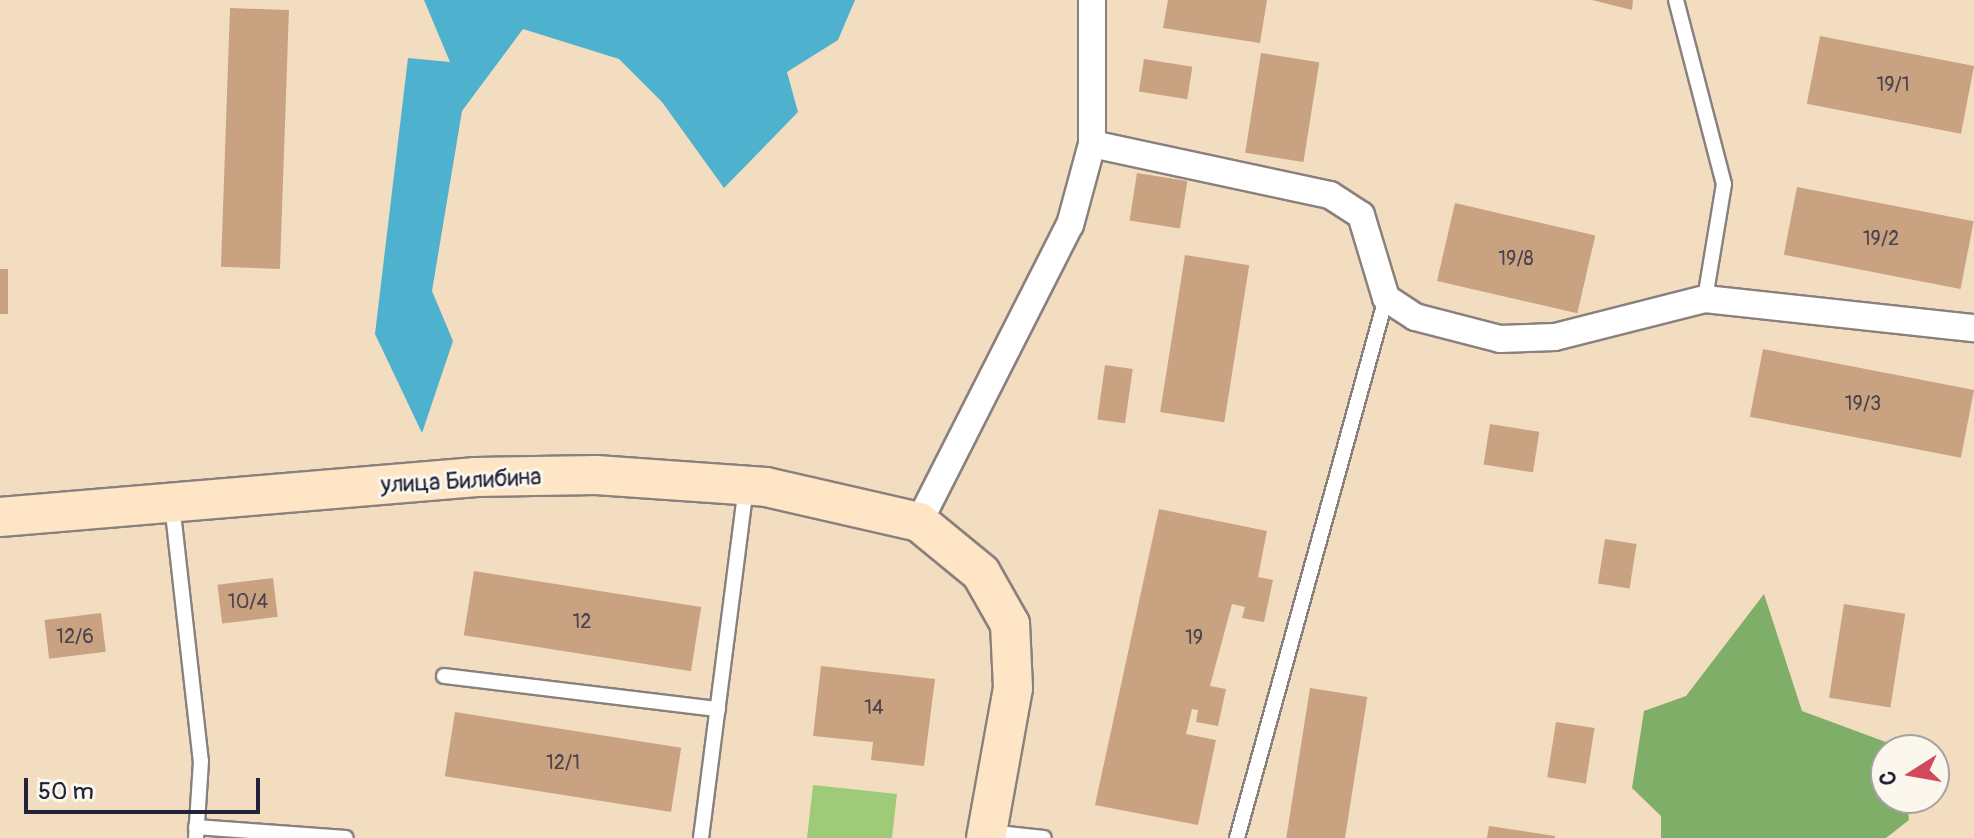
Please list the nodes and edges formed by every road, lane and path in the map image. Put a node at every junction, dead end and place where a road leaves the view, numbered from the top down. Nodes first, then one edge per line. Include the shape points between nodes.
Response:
1 (1092, 0) edge
2 (1676, 0) edge
3 (1092, 144) junction
4 (1386, 298) junction
5 (1705, 299) junction
6 (1974, 328) edge
7 (746, 486) junction
8 (172, 504) junction
9 (0, 517) edge
10 (919, 522) junction
11 (444, 676) dead end
12 (718, 709) junction
13 (196, 833) edge
14 (987, 835) edge
15 (346, 838) edge
16 (701, 838) edge
17 (1044, 838) edge
18 (1237, 838) edge

1 - 3 street
2 - 5 lane via 1724,184
3 - 4 street via 1330,195 1361,215
3 - 10 street via 1070,225
4 - 5 street via 1415,317 1500,339 1555,337
4 - 18 lane
5 - 6 street
7 - 8 main road, улица Билибина via 596,475 476,477
7 - 10 main road, улица Билибина
7 - 12 lane
8 - 9 main road, улица Билибина
8 - 13 lane via 201,761
10 - 14 main road, улица Билибина via 981,573 1010,624 1013,688
11 - 12 lane
12 - 16 lane
13 - 15 lane
14 - 17 lane

